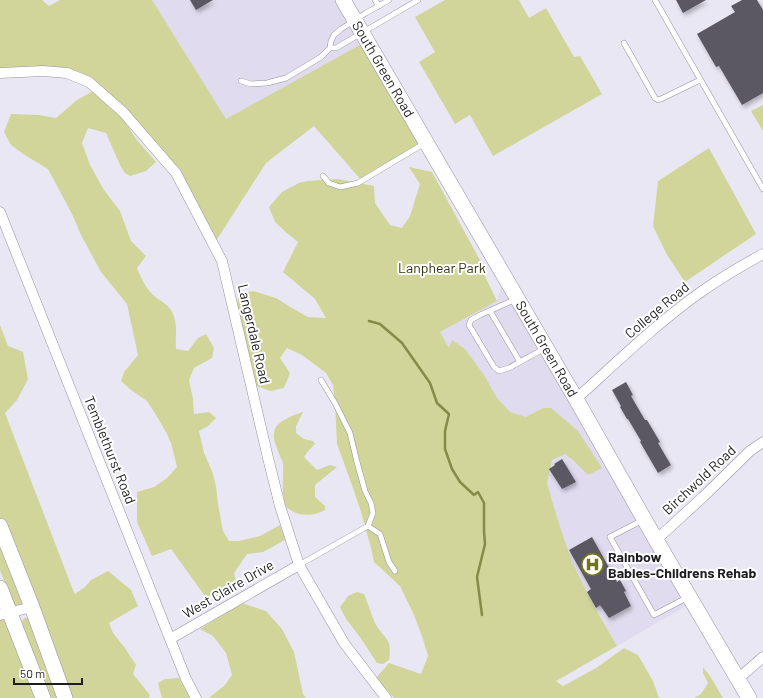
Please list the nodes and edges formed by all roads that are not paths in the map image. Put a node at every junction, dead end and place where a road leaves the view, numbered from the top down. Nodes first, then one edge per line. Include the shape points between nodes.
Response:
1 (343, 0) edge
2 (375, 0) edge
3 (389, 0) edge
4 (418, 0) edge
5 (654, 0) edge
6 (379, 6) junction
7 (358, 26) junction
8 (624, 43) dead end
9 (330, 48) junction
10 (0, 73) edge
11 (700, 80) junction
12 (241, 81) dead end
13 (426, 143) junction
14 (323, 176) dead end
15 (763, 189) edge
16 (0, 212) edge
17 (763, 254) edge
18 (517, 298) junction
19 (490, 311) junction
20 (546, 347) junction
21 (520, 362) junction
22 (321, 380) dead end
23 (576, 399) junction
24 (763, 442) edge
25 (644, 519) junction
26 (0, 526) edge
27 (368, 526) junction
28 (656, 540) junction
29 (299, 565) junction
30 (395, 571) dead end
31 (0, 588) edge
32 (689, 596) junction
33 (32, 607) junction
34 (5, 614) edge
35 (170, 639) junction
36 (763, 657) edge
37 (738, 679) junction
38 (43, 698) edge
39 (65, 698) edge
40 (196, 698) edge
41 (386, 698) edge
42 (749, 698) edge

1 - 7 main road, South Green Road
2 - 6 lane
3 - 6 lane
4 - 7 lane
5 - 11 lane
6 - 7 lane
7 - 9 lane via 336,48
7 - 9 lane via 341,29 334,35
7 - 13 main road, South Green Road
8 - 11 lane via 658,100
9 - 12 lane via 321,57 286,78 267,83 251,84
10 - 29 street, Langerdale Road via 42,71 67,74 90,82 123,112 176,173 222,261 280,506
11 - 15 lane
13 - 14 lane via 358,183 340,187 329,183
13 - 18 main road, South Green Road
16 - 35 street, Temblethurst Road
17 - 23 street, College Road via 699,293 659,324
18 - 19 lane
18 - 20 main road, South Green Road
19 - 21 lane
19 - 21 lane via 471,320 469,325 473,333 499,371
20 - 21 lane
20 - 23 main road, South Green Road
22 - 27 lane via 350,433 373,513
23 - 25 main road, South Green Road
24 - 28 street, Birchwold Road via 750,451
25 - 28 main road, South Green Road
25 - 32 lane via 610,538 654,615
26 - 33 main road
27 - 29 lane
27 - 30 lane via 380,534 389,562
28 - 32 main road, South Green Road
29 - 35 street, West Claire Drive
29 - 41 street, Langerdale Road via 344,643
31 - 34 main road
32 - 37 main road, South Green Road
33 - 34 street
33 - 39 main road
34 - 38 main road
35 - 40 street, Temblethurst Road
36 - 37 street
37 - 42 main road, South Green Road

